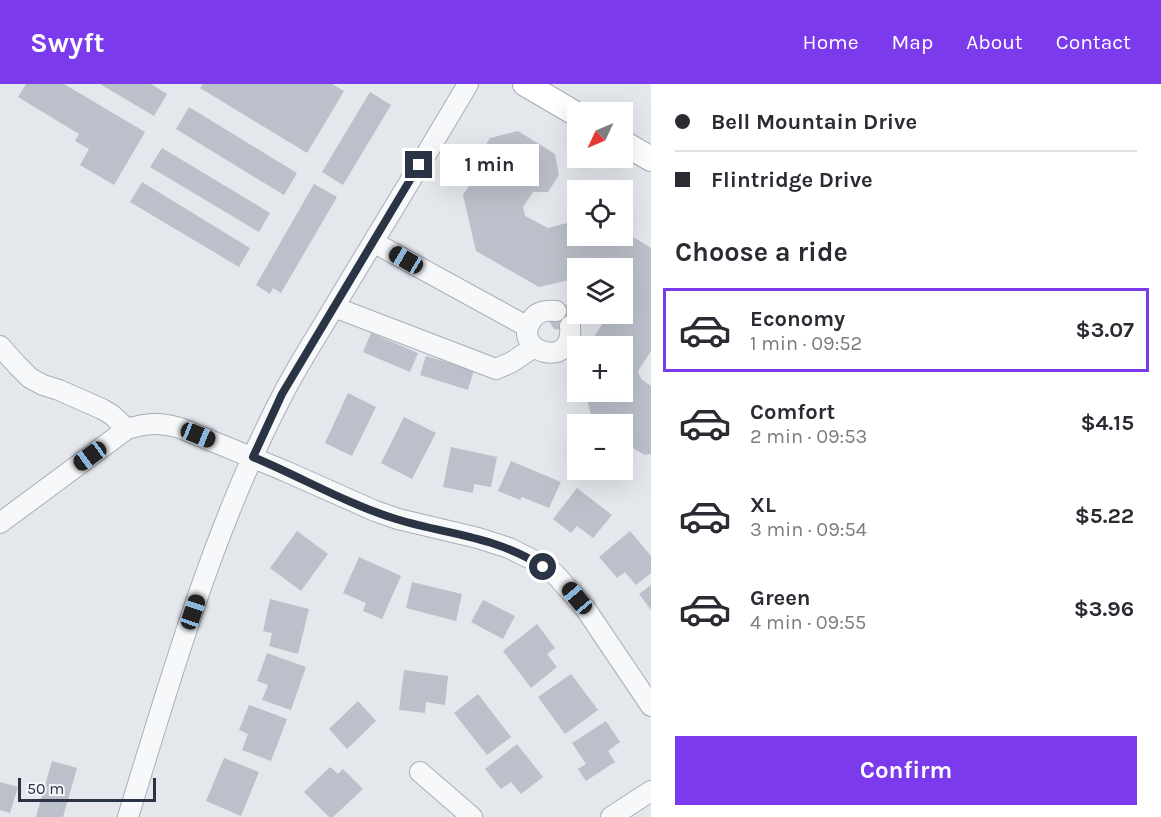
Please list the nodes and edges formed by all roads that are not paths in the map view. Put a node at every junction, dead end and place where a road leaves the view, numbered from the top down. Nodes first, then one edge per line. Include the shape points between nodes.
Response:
1 (468, 84) edge
2 (525, 84) edge
3 (567, 109) edge
4 (633, 148) edge
5 (651, 159) edge
6 (373, 242) junction
7 (334, 307) junction
8 (556, 311) dead end
9 (570, 326) dead end
10 (528, 327) junction
11 (0, 346) edge
12 (534, 347) junction
13 (127, 429) junction
14 (253, 457) junction
15 (0, 523) edge
16 (651, 706) edge
17 (420, 772) dead end
18 (651, 791) edge
19 (128, 817) edge
20 (472, 817) edge
21 (611, 817) edge

1 - 6 street
2 - 3 main road
4 - 5 main road
6 - 7 street
6 - 10 street
7 - 12 street via 496,369
7 - 14 street via 282,394
8 - 10 street via 542,312
9 - 12 street via 569,340 560,351 546,353
10 - 12 street
11 - 13 street via 30,378 102,409
13 - 14 street via 164,423
13 - 15 street
14 - 16 street via 375,511 509,548 554,573 585,608
14 - 19 street via 214,550
17 - 20 street
18 - 21 street

